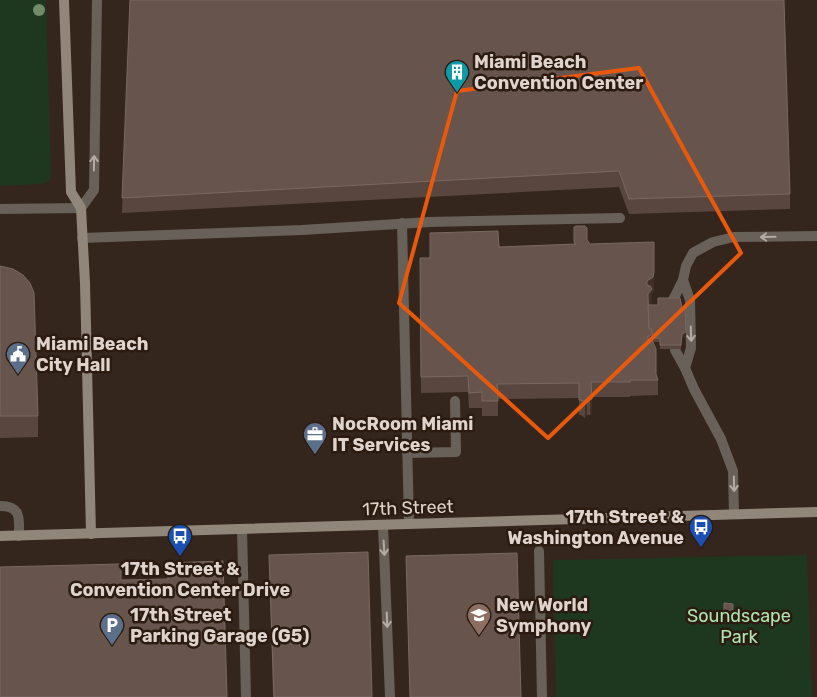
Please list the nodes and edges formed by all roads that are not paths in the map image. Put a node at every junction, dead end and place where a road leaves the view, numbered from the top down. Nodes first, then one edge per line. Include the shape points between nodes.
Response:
1 (64, 0) edge
2 (96, 0) edge
3 (81, 208) junction
4 (0, 209) edge
5 (620, 218) dead end
6 (402, 224) junction
7 (817, 236) edge
8 (82, 238) junction
9 (683, 280) junction
10 (673, 300) edge
11 (675, 350) edge
12 (685, 368) junction
13 (455, 401) dead end
14 (407, 453) junction
15 (0, 506) edge
16 (817, 512) edge
17 (734, 514) junction
18 (409, 524) junction
19 (382, 525) junction
20 (242, 529) junction
21 (91, 534) junction
22 (0, 536) edge
23 (19, 536) junction
24 (539, 551) dead end
25 (246, 697) edge
26 (390, 697) edge
27 (542, 697) edge

1 - 3 street via 71,192
3 -> 2 street via 94,190
3 - 4 street
3 - 8 street
5 - 6 street
6 - 8 street
6 - 14 street
7 -> 9 street via 734,237 712,242 693,254
8 - 21 street
9 - 10 street
9 -> 12 street via 690,300 691,348
11 - 12 street
12 -> 17 street via 721,439 733,471
13 - 14 street via 456,452
14 - 18 street
15 - 23 street via 8,506 19,515
16 - 17 street, 17th Street
17 - 18 street, 17th Street
18 - 19 street, 17th Street
19 - 20 street, 17th Street
19 -> 26 street
20 - 21 street, 17th Street
20 - 25 street
21 - 23 street, 17th Street
22 - 23 street, 17th Street
24 - 27 street

